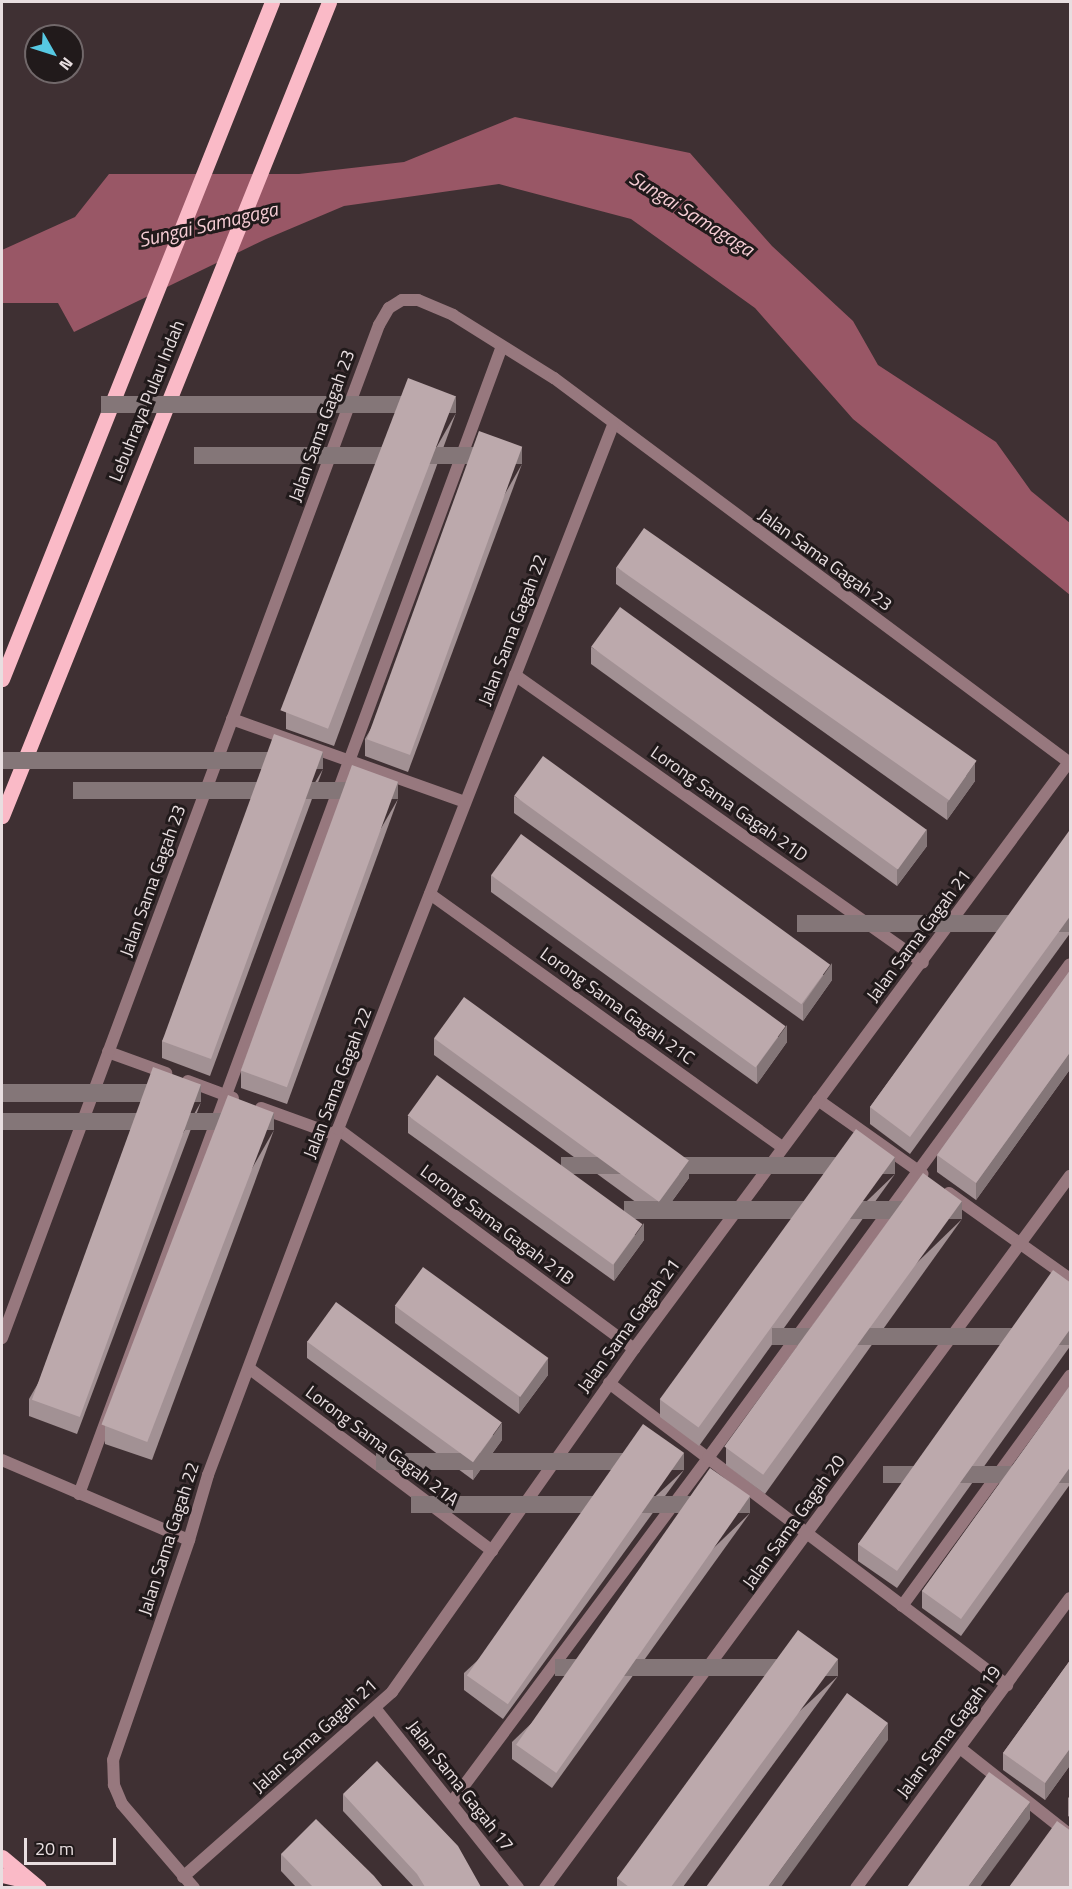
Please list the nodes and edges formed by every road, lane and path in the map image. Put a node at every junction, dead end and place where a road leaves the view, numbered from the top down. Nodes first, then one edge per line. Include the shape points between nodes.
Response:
1 (272, 2) edge
2 (329, 2) edge
3 (502, 346) junction
4 (613, 425) junction
5 (515, 675) junction
6 (2, 679) edge
7 (232, 719) junction
8 (349, 761) junction
9 (1070, 763) edge
10 (465, 802) junction
11 (2, 816) edge
12 (430, 894) junction
13 (923, 963) junction
14 (1071, 964) edge
15 (108, 1052) junction
16 (226, 1095) junction
17 (818, 1100) junction
18 (337, 1132) junction
19 (782, 1147) junction
20 (919, 1171) junction
21 (1071, 1176) edge
22 (1021, 1244) junction
23 (1071, 1280) edge
24 (2, 1338) edge
25 (634, 1349) junction
26 (250, 1369) junction
27 (1071, 1376) edge
28 (609, 1383) junction
29 (708, 1458) junction
30 (2, 1460) edge
31 (79, 1494) junction
32 (808, 1534) junction
33 (189, 1540) junction
34 (492, 1551) junction
35 (1071, 1598) edge
36 (902, 1606) junction
37 (1007, 1685) junction
38 (375, 1708) junction
39 (960, 1748) junction
40 (451, 1803) junction
41 (1071, 1834) edge
42 (2, 1857) edge
43 (2, 1875) edge
44 (183, 1877) junction
45 (35, 1884) edge
46 (194, 1887) edge
47 (518, 1887) edge
48 (545, 1887) edge
49 (856, 1887) edge

1 - 6 main road, Lebuhraya Pulau Indah
2 - 11 main road, Lebuhraya Pulau Indah
3 - 4 street, Jalan Sama Gagah 23 via 554,378
3 - 7 street, Jalan Sama Gagah 23 via 453,315 418,300 402,300 389,308 379,325
3 - 8 street
4 - 5 street, Jalan Sama Gagah 22
4 - 9 street, Jalan Sama Gagah 23
5 - 10 street, Jalan Sama Gagah 22
5 - 13 street, Lorong Sama Gagah 21D
7 - 8 street
7 - 15 street, Jalan Sama Gagah 23
8 - 10 street
8 - 16 street
9 - 13 street, Jalan Sama Gagah 21
10 - 12 street, Jalan Sama Gagah 22
12 - 18 street, Jalan Sama Gagah 22
12 - 19 street, Lorong Sama Gagah 21C
13 - 17 street, Jalan Sama Gagah 21
14 - 20 street
15 - 16 street, Lorong Sama Gagah 21B
15 - 24 street, Jalan Sama Gagah 23
16 - 18 street, Lorong Sama Gagah 21B
16 - 31 street
17 - 19 street, Jalan Sama Gagah 21
17 - 20 street
18 - 25 street, Lorong Sama Gagah 21B
18 - 26 street, Jalan Sama Gagah 22
19 - 25 street, Jalan Sama Gagah 21
20 - 22 street
20 - 29 street
21 - 22 street, Jalan Sama Gagah 20
22 - 23 street
22 - 32 street, Jalan Sama Gagah 20
25 - 28 street, Jalan Sama Gagah 21
26 - 33 street, Jalan Sama Gagah 22 via 208,1475
26 - 34 street, Lorong Sama Gagah 21A
27 - 36 street
28 - 29 street
28 - 34 street, Jalan Sama Gagah 21
29 - 32 street
29 - 40 street
30 - 31 street
31 - 33 street
32 - 36 street
32 - 48 street, Jalan Sama Gagah 20
33 - 44 street, Jalan Sama Gagah 22 via 113,1760 114,1785 122,1804
34 - 38 street, Jalan Sama Gagah 21 via 392,1692
35 - 37 street, Jalan Sama Gagah 19
36 - 37 street
37 - 39 street, Jalan Sama Gagah 19
38 - 40 street, Jalan Sama Gagah 17
38 - 44 street, Jalan Sama Gagah 21
39 - 41 street
39 - 49 street, Jalan Sama Gagah 19
40 - 47 street, Jalan Sama Gagah 17
42 - 45 main road
43 - 45 main road
44 - 46 street

